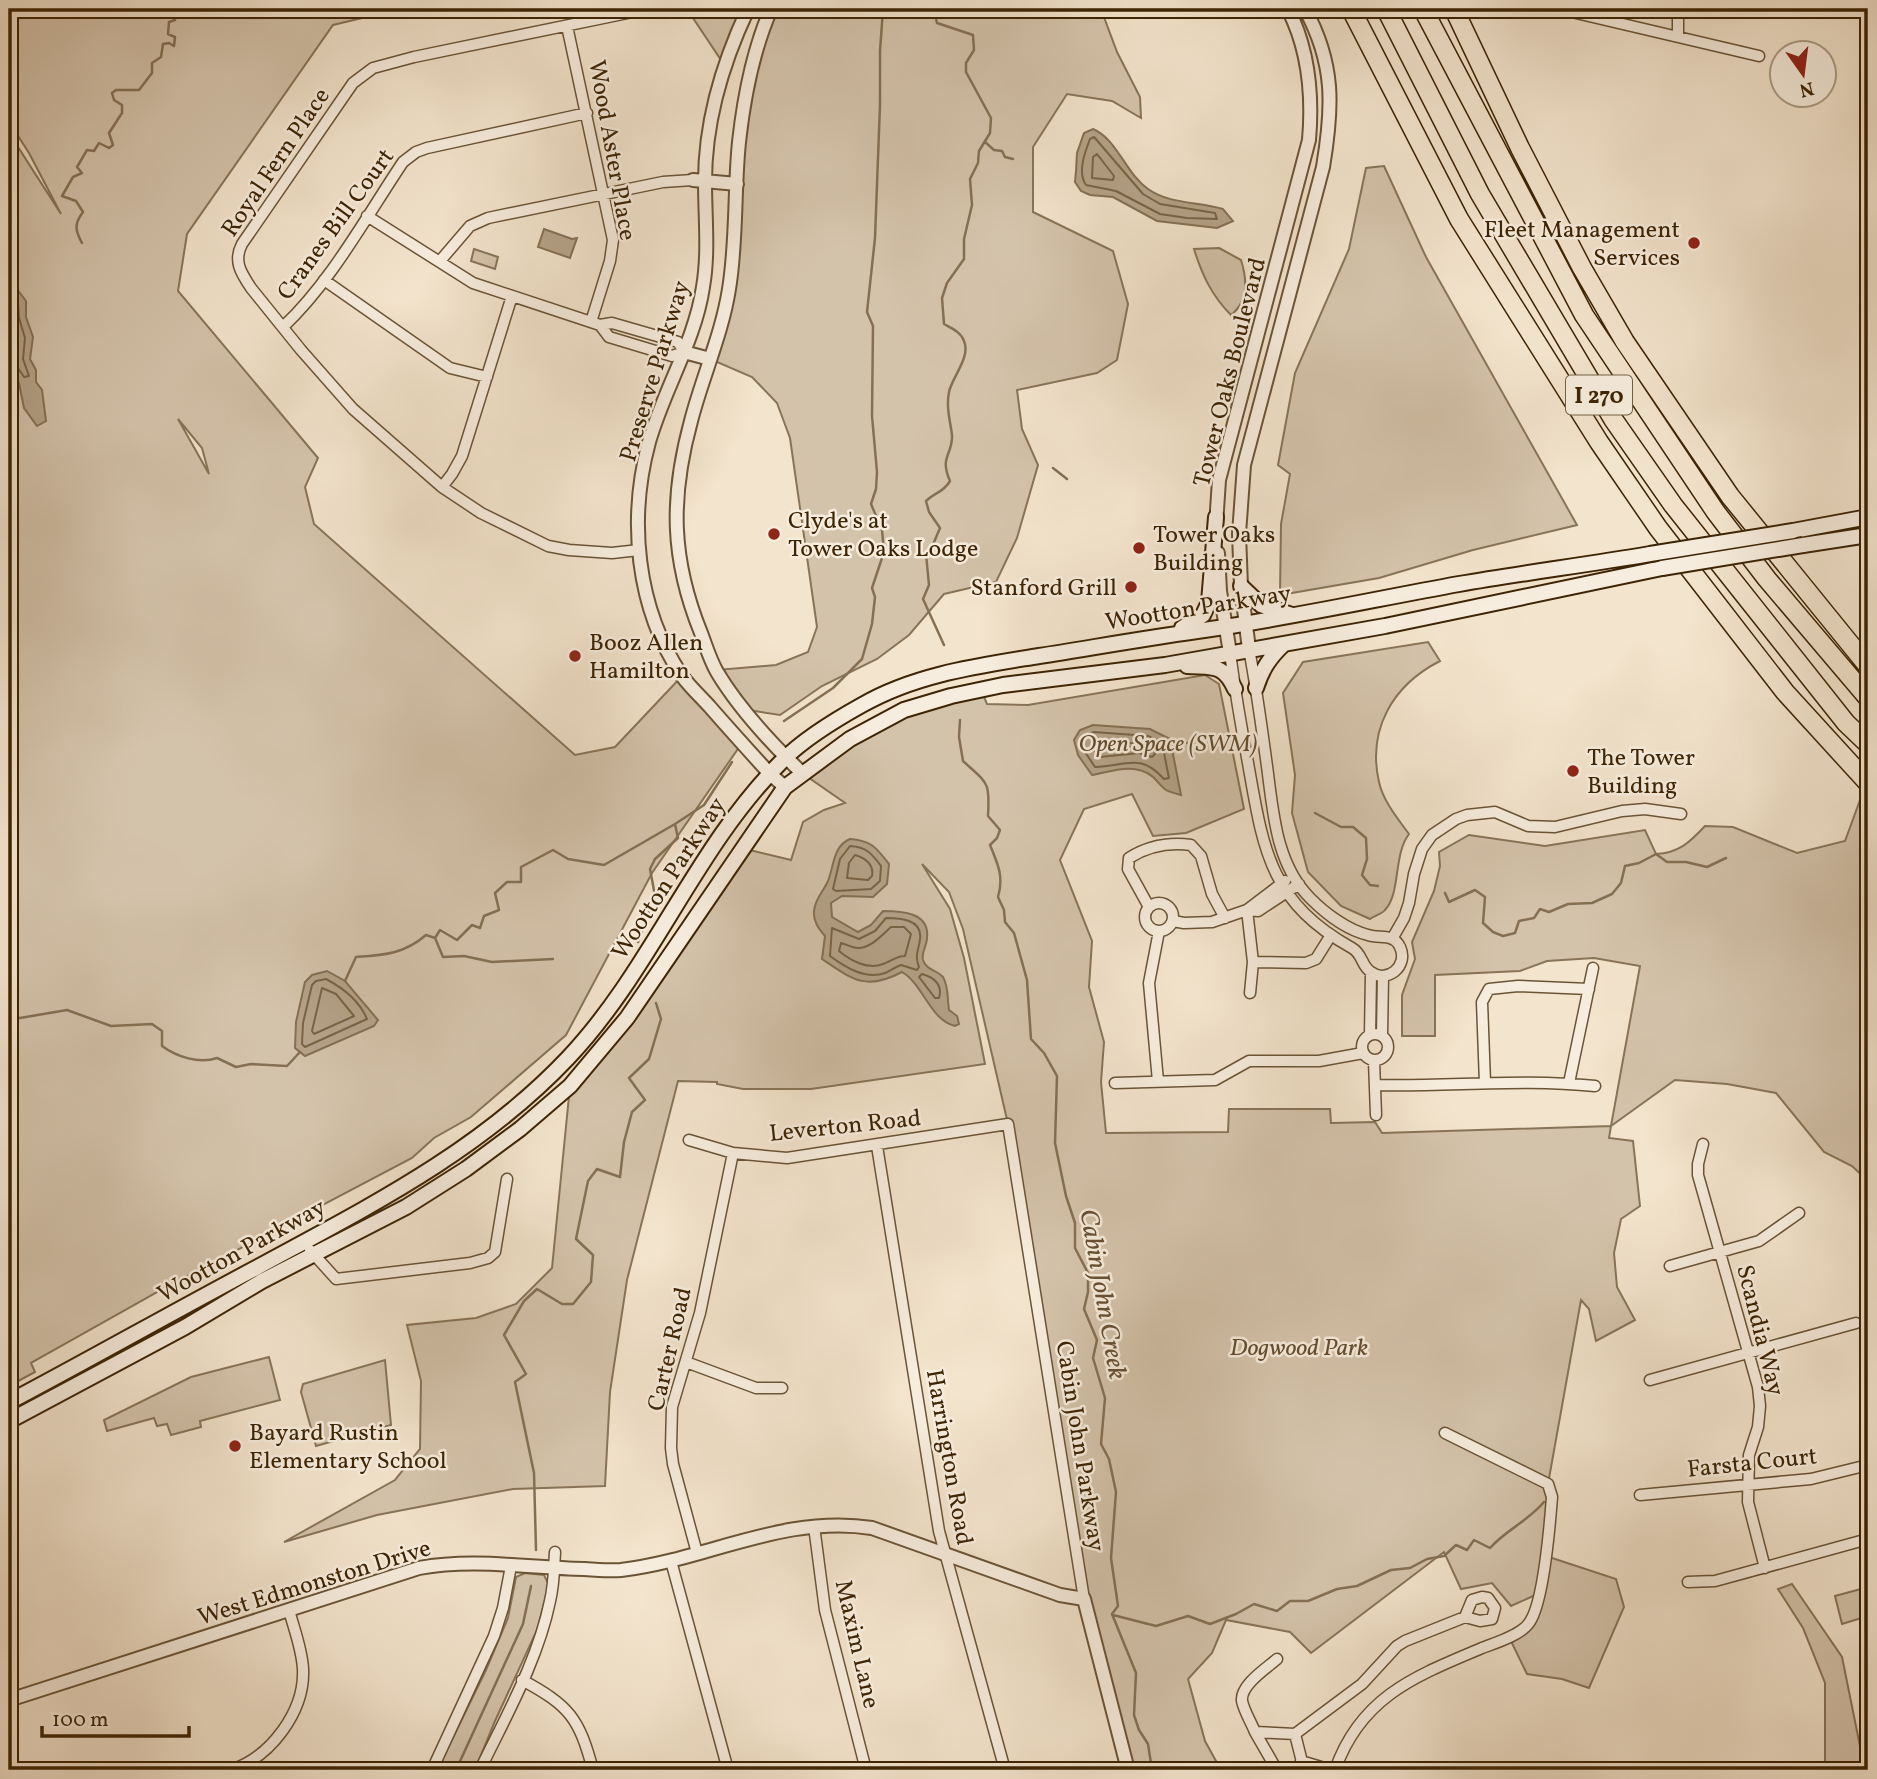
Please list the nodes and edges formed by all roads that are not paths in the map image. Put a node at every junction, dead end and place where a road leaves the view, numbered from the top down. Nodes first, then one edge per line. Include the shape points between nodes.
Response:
1 (646, 9) edge
2 (748, 9) edge
3 (771, 9) edge
4 (1288, 9) edge
5 (1305, 9) edge
6 (1352, 9) edge
7 (1386, 9) edge
8 (1423, 9) edge
9 (1454, 9) edge
10 (1559, 9) edge
11 (1678, 9) edge
12 (567, 26) junction
13 (1678, 36) junction
14 (1759, 56) dead end
15 (587, 113) junction
16 (699, 180) junction
17 (737, 184) junction
18 (604, 193) junction
19 (367, 216) junction
20 (440, 261) junction
21 (324, 280) junction
22 (512, 296) junction
23 (596, 323) junction
24 (283, 327) junction
25 (684, 352) junction
26 (710, 359) junction
27 (487, 377) junction
28 (442, 486) junction
29 (1216, 517) junction
30 (1868, 517) edge
31 (1868, 535) edge
32 (639, 550) junction
33 (1241, 586) junction
34 (1294, 616) junction
35 (1245, 624) junction
36 (1225, 626) junction
37 (1173, 633) junction
38 (1285, 643) junction
39 (1249, 649) junction
40 (1230, 653) junction
41 (1165, 665) junction
42 (1868, 666) edge
43 (1256, 688) junction
44 (1235, 689) junction
45 (1868, 698) edge
46 (1868, 744) edge
47 (785, 757) junction
48 (802, 773) junction
49 (770, 774) junction
50 (1868, 783) edge
51 (785, 786) junction
52 (1681, 814) dead end
53 (1297, 880) junction
54 (1284, 888) junction
55 (1149, 906) junction
56 (1247, 911) junction
57 (1225, 918) junction
58 (1173, 921) junction
59 (1159, 931) junction
60 (1331, 934) junction
61 (1392, 939) junction
62 (1253, 962) junction
63 (1593, 968) dead end
64 (1371, 973) junction
65 (1383, 976) junction
66 (1589, 989) junction
67 (1250, 993) dead end
68 (1370, 1035) junction
69 (1382, 1036) junction
70 (1363, 1053) junction
71 (1374, 1061) junction
72 (1158, 1080) junction
73 (1115, 1083) dead end
74 (1485, 1083) junction
75 (1569, 1083) junction
76 (1375, 1085) junction
77 (1595, 1086) dead end
78 (1376, 1115) dead end
79 (1008, 1124) joint
80 (688, 1140) dead end
81 (1703, 1144) dead end
82 (877, 1146) junction
83 (733, 1153) junction
84 (507, 1179) dead end
85 (1798, 1213) dead end
86 (305, 1241) junction
87 (1721, 1252) junction
88 (313, 1256) junction
89 (1670, 1266) dead end
90 (1856, 1323) dead end
91 (1749, 1352) junction
92 (686, 1362) junction
93 (1650, 1380) dead end
94 (782, 1388) dead end
95 (9, 1402) edge
96 (9, 1421) edge
97 (1445, 1433) dead end
98 (1868, 1465) edge
99 (1748, 1486) junction
100 (1640, 1495) dead end
101 (814, 1526) junction
102 (1868, 1539) edge
103 (555, 1552) dead end
104 (697, 1553) junction
105 (946, 1553) junction
106 (671, 1560) junction
107 (511, 1566) junction
108 (1765, 1567) junction
109 (554, 1569) junction
110 (1688, 1582) dead end
111 (1084, 1600) junction
112 (289, 1610) junction
113 (1465, 1617) dead end
114 (1277, 1659) dead end
115 (522, 1680) junction
116 (9, 1700) edge
117 (1255, 1732) junction
118 (1295, 1734) junction
119 (1274, 1765) dead end
120 (1303, 1766) edge
121 (247, 1768) edge
122 (231, 1770) edge
123 (432, 1770) edge
124 (480, 1770) edge
125 (593, 1770) edge
126 (728, 1770) edge
127 (866, 1770) edge
128 (1005, 1770) edge
129 (1128, 1770) edge
130 (1333, 1770) edge

1 - 12 street, Royal Fern Place
2 - 16 street, Preserve Parkway via 719,78
3 - 17 street, Preserve Parkway via 751,70
4 - 29 street, Tower Oaks Boulevard via 1307,67 1312,108 1309,140 1219,480
5 - 33 street, Tower Oaks Boulevard via 1328,69 1331,122 1244,465
6 - 50 highway, I 270 via 1459,219 1599,443 1658,528 1785,692
7 - 46 highway, I 270 via 1480,194 1613,419 1673,505 1846,723
8 - 45 highway, I 270 via 1584,315 1716,511
9 - 42 highway, I 270 via 1526,160 1625,342 1730,496
10 - 13 street
11 - 13 street
12 - 15 street, Wood Aster Place
12 - 24 street, Royal Fern Place via 373,68 353,83 239,250 240,272
13 - 14 street
15 - 18 street, Wood Aster Place
15 - 19 street, Cranes Bill Court via 416,152
16 - 17 street
16 - 18 street via 663,181
16 - 25 street, Preserve Parkway via 708,260
17 - 26 street, Preserve Parkway via 729,291
18 - 20 street via 488,218 470,226
18 - 23 street, Wood Aster Place via 612,240
19 - 20 street
19 - 21 street, Cranes Bill Court
20 - 22 street via 473,283
21 - 24 street, Cranes Bill Court
21 - 27 street via 450,368
22 - 23 street
22 - 27 street
23 - 25 street via 609,337 672,355
24 - 28 street, Royal Fern Place via 353,409
25 - 26 street
25 - 32 street, Preserve Parkway via 649,441 638,505
26 - 47 street, Preserve Parkway via 679,472 678,553 691,608 716,670 742,709
27 - 28 street via 461,456
28 - 32 street, Royal Fern Place via 481,513 548,546 612,553
29 - 36 street, Tower Oaks Boulevard
29 - 37 main road via 1209,602 1197,621
30 - 34 main road, Wootton Parkway, bridge via 1463,583
31 - 38 main road, Wootton Parkway, bridge via 1662,568
32 - 49 street, Preserve Parkway via 649,606 682,676
33 - 34 main road via 1261,605
33 - 35 street, Tower Oaks Boulevard
34 - 35 main road, Wootton Parkway
35 - 36 main road, Wootton Parkway
35 - 39 street, Tower Oaks Boulevard
36 - 37 main road, Wootton Parkway
36 - 40 street, Tower Oaks Boulevard
37 - 47 main road, Wootton Parkway via 958,669 901,686 864,703
38 - 39 main road, Wootton Parkway
38 - 43 main road via 1261,673
39 - 40 main road, Wootton Parkway
39 - 43 street, Tower Oaks Boulevard
40 - 41 main road, Wootton Parkway
40 - 44 street, Tower Oaks Boulevard
41 - 44 main road via 1219,669 1228,674
41 - 48 main road, Wootton Parkway via 951,696 904,710 850,739
43 - 53 street, Tower Oaks Boulevard via 1272,807 1285,860
44 - 54 street, Tower Oaks Boulevard via 1264,846
47 - 48 street, Preserve Parkway
47 - 49 main road, Wootton Parkway
48 - 51 main road, Wootton Parkway
49 - 51 street, Preserve Parkway
49 - 86 main road, Wootton Parkway via 714,844 611,1007 570,1056 477,1140 408,1185
51 - 88 main road, Wootton Parkway via 627,1018 570,1086 466,1169
52 - 61 street via 1622,811 1555,827 1528,826 1495,812 1456,819 1432,835 1422,849 1409,903
53 - 54 street
53 - 61 street, Tower Oaks Boulevard via 1323,911 1364,935
54 - 56 street via 1258,911
54 - 60 street, Tower Oaks Boulevard via 1304,914
55 - 57 street via 1128,869 1129,858 1144,848 1191,845 1200,856
55 - 58 street via 1169,906
55 - 59 street via 1146,923
56 - 57 street
56 - 62 street
57 - 58 street
58 - 59 street
59 - 72 street via 1149,982
60 - 62 street via 1316,959 1306,963
60 - 64 street, Tower Oaks Boulevard via 1356,950
61 - 65 street via 1401,948 1402,961 1395,972
62 - 67 street
63 - 66 street
64 - 65 street
64 - 68 street
65 - 69 street
66 - 74 street via 1489,989 1482,1002
66 - 75 street
68 - 69 street
68 - 70 street via 1363,1042
69 - 71 street via 1388,1052
70 - 71 street
70 - 72 street via 1319,1061 1248,1061 1215,1080
71 - 76 street
72 - 73 street
74 - 75 street
74 - 76 street
75 - 77 street
76 - 78 street
79 - 82 street, Leverton Road
79 - 111 street, Cabin John Parkway
80 - 83 street, Leverton Road
81 - 87 street, Scandia Way via 1698,1175
82 - 83 street, Leverton Road via 787,1158
82 - 105 street, Harrington Road
83 - 92 street, Carter Road
84 - 88 street via 495,1252 488,1258 336,1279
85 - 87 street via 1759,1241
86 - 88 street
86 - 95 main road, Wootton Parkway
87 - 89 street
87 - 91 street, Scandia Way
88 - 96 main road, Wootton Parkway
90 - 91 street
91 - 93 street
91 - 99 street, Scandia Way via 1760,1406 1749,1455
92 - 94 street via 757,1388
92 - 104 street, Carter Road via 672,1407 671,1448
97 - 130 street via 1548,1484 1552,1497 1540,1592 1529,1623 1509,1637 1431,1668 1392,1691 1356,1730
98 - 99 street, Farsta Court via 1811,1479
99 - 100 street, Farsta Court
99 - 108 street, Scandia Way via 1751,1519
101 - 104 street, West Edmonston Drive
101 - 105 street, West Edmonston Drive via 872,1528
101 - 127 street, Maxim Lane via 825,1610
102 - 108 street
103 - 109 street
104 - 106 street, West Edmonston Drive
105 - 111 street, West Edmonston Drive
105 - 128 street, Harrington Road
106 - 109 street, West Edmonston Drive via 620,1570
106 - 126 street
107 - 109 street, West Edmonston Drive
107 - 112 street, West Edmonston Drive via 449,1563
107 - 123 street via 494,1636
108 - 110 street via 1715,1581
109 - 115 street via 543,1630
111 - 129 street, Cabin John Parkway
112 - 116 street, West Edmonston Drive
112 - 121 street via 301,1651 301,1694 294,1713 271,1745
113 - 118 street via 1397,1646 1362,1684
114 - 117 street via 1242,1694
115 - 124 street
115 - 125 street via 572,1714
117 - 118 street
117 - 119 street
118 - 120 street
120 - 130 street
121 - 122 street

